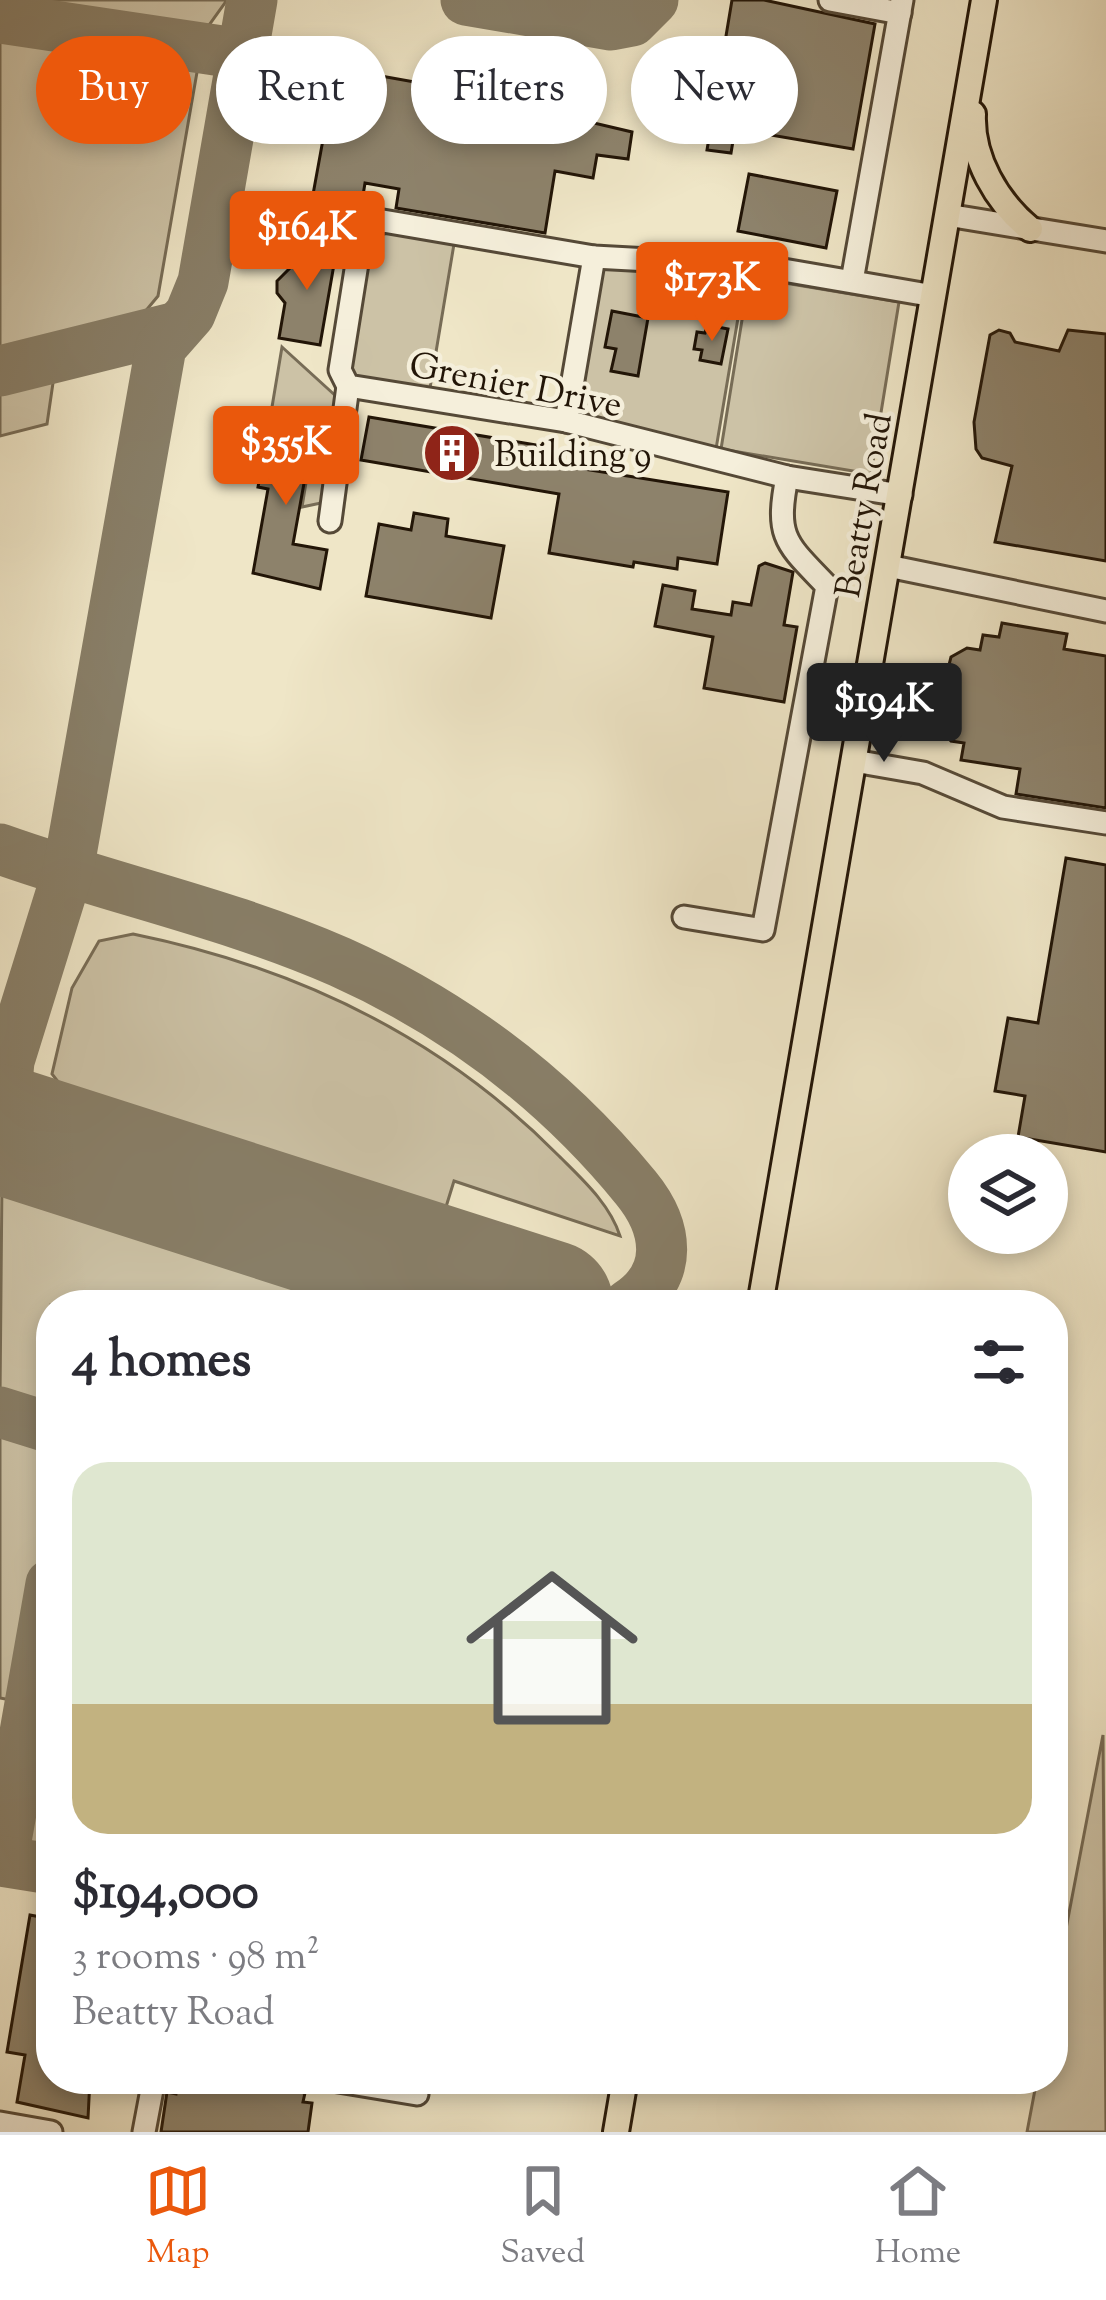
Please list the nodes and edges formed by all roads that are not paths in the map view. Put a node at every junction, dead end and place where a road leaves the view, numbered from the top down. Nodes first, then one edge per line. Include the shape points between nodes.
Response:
1 (830, 0) edge
2 (984, 0) edge
3 (901, 7) edge
4 (976, 45) junction
5 (947, 215) junction
6 (1030, 229) junction
7 (1106, 241) edge
8 (595, 256) junction
9 (852, 281) junction
10 (934, 296) junction
11 (348, 386) junction
12 (566, 421) junction
13 (788, 477) junction
14 (901, 495) junction
15 (330, 521) dead end
16 (888, 566) junction
17 (1106, 611) edge
18 (854, 761) junction
19 (1106, 823) edge
20 (684, 917) dead end
21 (763, 1290) edge
22 (151, 2094) edge
23 (623, 2094) edge
24 (0, 2123) edge
25 (51, 2132) edge
26 (144, 2132) edge
27 (616, 2132) edge

1 - 3 street
2 - 4 main road, Beatty Road
3 - 9 street
4 - 5 main road, Beatty Road
4 - 6 main road via 976,142 993,189
5 - 6 street
5 - 10 main road, Beatty Road
6 - 7 street
8 - 9 street via 760,266
8 - 11 street via 383,221 362,232 340,370
8 - 12 street
9 - 10 street
10 - 14 main road, Beatty Road
11 - 12 street, Grenier Drive
11 - 15 street
12 - 13 street, Grenier Drive
13 - 14 street, Grenier Drive
13 - 20 street via 779,518 785,542 827,586 763,930
14 - 16 main road, Beatty Road
16 - 17 street
16 - 18 main road, Beatty Road
18 - 19 street via 923,773 1003,807
18 - 21 main road, Beatty Road
22 - 26 street
23 - 27 main road
24 - 25 street

